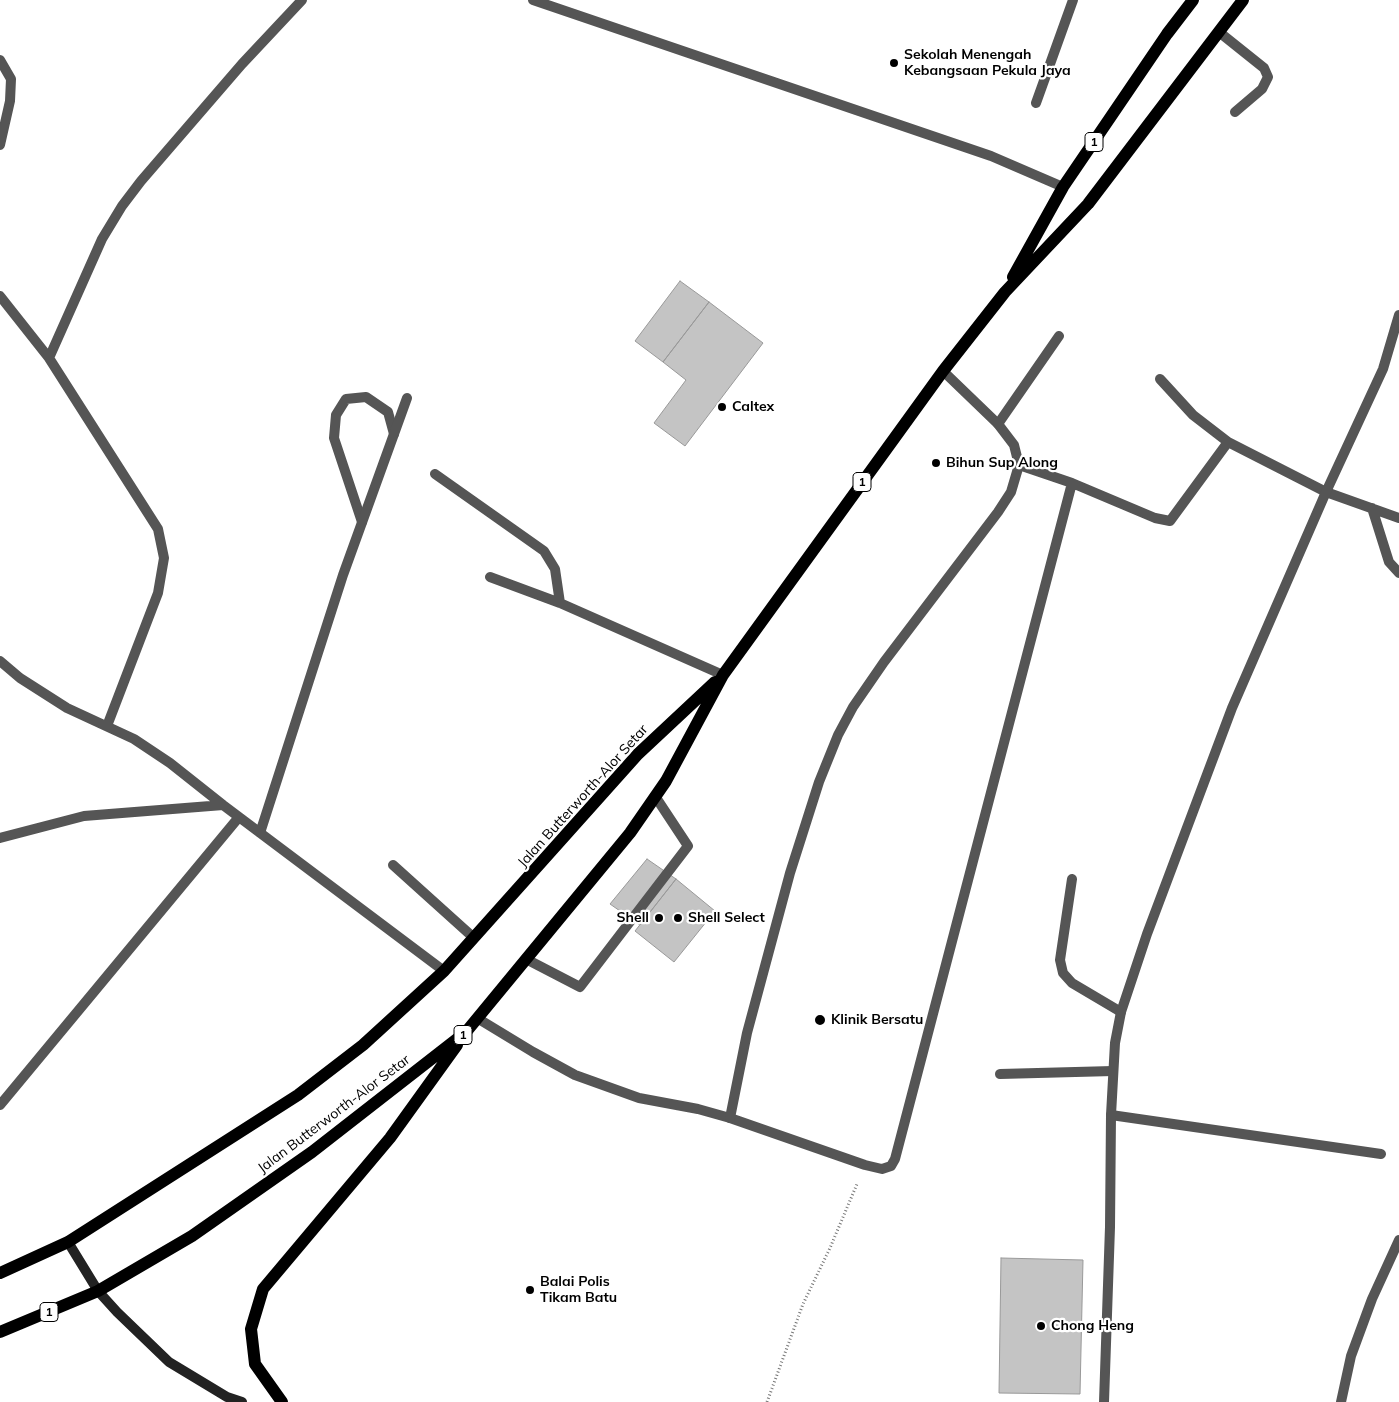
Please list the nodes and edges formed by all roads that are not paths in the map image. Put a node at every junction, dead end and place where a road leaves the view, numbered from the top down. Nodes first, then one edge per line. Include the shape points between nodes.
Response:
1 (302, 0) edge
2 (533, 0) edge
3 (1073, 0) edge
4 (1193, 0) edge
5 (1243, 0) edge
6 (1219, 32) junction
7 (0, 60) edge
8 (1036, 103) dead end
9 (1235, 112) dead end
10 (0, 145) edge
11 (1063, 187) junction
12 (1004, 292) junction
13 (0, 296) edge
14 (1399, 316) edge
15 (1059, 336) dead end
16 (49, 358) junction
17 (943, 371) junction
18 (1160, 380) dead end
19 (407, 398) dead end
20 (998, 424) junction
21 (394, 434) junction
22 (1228, 442) junction
23 (1019, 465) junction
24 (436, 474) dead end
25 (1072, 483) junction
26 (1326, 492) junction
27 (1372, 508) junction
28 (1399, 518) edge
29 (362, 522) junction
30 (1399, 573) edge
31 (490, 577) dead end
32 (560, 603) junction
33 (0, 661) edge
34 (723, 675) junction
35 (107, 726) junction
36 (655, 796) junction
37 (222, 805) junction
38 (239, 817) junction
39 (260, 833) junction
40 (0, 838) edge
41 (393, 865) dead end
42 (1072, 879) dead end
43 (474, 938) junction
44 (526, 958) junction
45 (444, 971) junction
46 (1121, 1012) junction
47 (477, 1018) junction
48 (466, 1032) junction
49 (1113, 1071) junction
50 (1000, 1074) dead end
51 (0, 1105) edge
52 (1111, 1115) junction
53 (730, 1118) junction
54 (1381, 1154) dead end
55 (1399, 1240) edge
56 (68, 1242) junction
57 (0, 1272) edge
58 (98, 1291) junction
59 (0, 1332) edge
60 (242, 1402) edge
61 (282, 1402) edge
62 (1104, 1402) edge
63 (1341, 1402) edge

1 - 16 street via 242,64 122,206 102,239
2 - 11 street via 982,153
3 - 8 street
4 - 11 main road, 1
5 - 6 main road, 1
6 - 9 street via 1264,68 1268,77 1262,89
6 - 12 main road, 1 via 1088,204
7 - 10 street via 11,79 10,101
11 - 12 main road, 1
12 - 17 main road, 1
13 - 16 street
14 - 26 street via 1383,370
15 - 20 street
16 - 35 street via 158,529 164,558 158,593
17 - 20 street
17 - 34 main road, 1
18 - 22 street via 1193,415
19 - 21 street
20 - 23 street via 1014,445
21 - 29 street
21 - 29 street via 388,412 366,398 346,399 336,415 334,438
22 - 25 street via 1170,521 1155,518
22 - 26 street
23 - 25 street
23 - 53 street via 1011,492 998,512 884,662 838,735 819,782 790,873 747,1032
24 - 32 street via 544,551 555,569
25 - 53 street via 892,1166 882,1169 865,1165
26 - 27 street
26 - 46 street via 1232,708
27 - 28 street
27 - 30 street via 1389,562
29 - 39 street
31 - 32 street
32 - 34 street
33 - 35 street via 67,708
34 - 36 main road, Jalan Butterworth-Alor Setar / 1
34 - 43 main road, Jalan Butterworth-Alor Setar / 1 via 638,754
35 - 37 street via 134,738
36 - 44 main road, Jalan Butterworth-Alor Setar / 1 via 630,833
36 - 44 street via 688,846 580,987
37 - 38 street
37 - 40 street via 84,816
38 - 39 street
38 - 51 street
39 - 45 street
41 - 43 street
42 - 46 street via 1060,960 1063,973 1072,983
43 - 45 main road, Jalan Butterworth-Alor Setar / 1
44 - 47 main road, Jalan Butterworth-Alor Setar / 1
45 - 56 main road, Jalan Butterworth-Alor Setar / 1 via 363,1045 298,1095
46 - 49 street
47 - 48 main road, Jalan Butterworth-Alor Setar / 1
47 - 53 street via 574,1075 639,1098
48 - 58 main road, Jalan Butterworth-Alor Setar / 1 via 304,1157 192,1236
48 - 61 main road via 390,1138 263,1288 251,1329 255,1364
49 - 50 street
49 - 52 street
52 - 54 street
52 - 62 street
55 - 63 street via 1351,1356
56 - 57 main road, Jalan Butterworth-Alor Setar / 1
56 - 58 main road
58 - 59 main road, Jalan Butterworth-Alor Setar / 1
58 - 60 main road via 170,1362 227,1397

